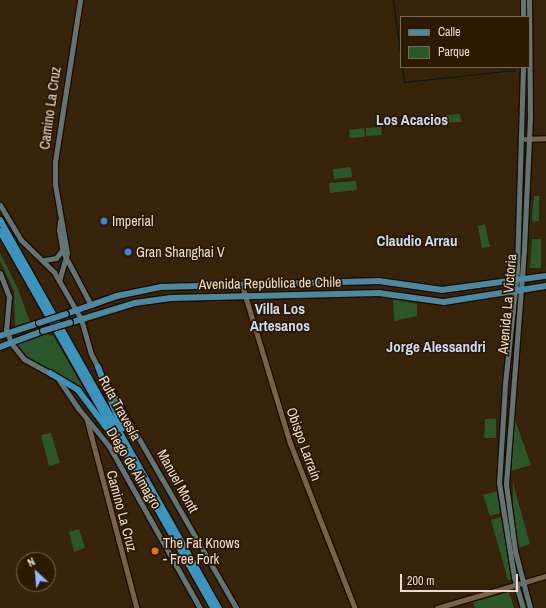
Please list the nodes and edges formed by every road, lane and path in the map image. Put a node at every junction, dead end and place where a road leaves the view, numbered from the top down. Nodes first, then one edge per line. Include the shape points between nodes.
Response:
1 (80, 0) edge
2 (523, 0) edge
3 (529, 0) edge
4 (523, 16) edge
5 (529, 16) edge
6 (523, 68) edge
7 (529, 68) edge
8 (546, 138) edge
9 (523, 139) junction
10 (529, 139) junction
11 (0, 205) edge
12 (0, 220) edge
13 (60, 221) junction
14 (0, 232) edge
15 (62, 250) junction
16 (67, 259) junction
17 (44, 260) junction
18 (0, 273) edge
19 (546, 276) edge
20 (519, 278) junction
21 (60, 281) junction
22 (242, 284) junction
23 (187, 286) junction
24 (546, 286) edge
25 (518, 290) junction
26 (246, 296) junction
27 (184, 297) junction
28 (91, 305) junction
29 (76, 311) junction
30 (81, 319) junction
31 (7, 334) junction
32 (0, 336) edge
33 (11, 343) junction
34 (0, 346) edge
35 (98, 367) junction
36 (50, 372) junction
37 (87, 419) junction
38 (127, 457) junction
39 (134, 458) junction
40 (546, 576) edge
41 (522, 582) junction
42 (516, 584) junction
43 (137, 608) edge
44 (200, 608) edge
45 (212, 608) edge
46 (219, 608) edge
47 (236, 608) edge
48 (355, 608) edge
49 (436, 608) edge
50 (523, 608) edge
51 (530, 608) edge

1 - 13 main road, Camino La Cruz via 55,162
2 - 4 main road
3 - 5 main road, Avenida La Victoria
6 - 9 main road, Avenida La Victoria
7 - 10 main road, Avenida La Victoria
8 - 10 street
9 - 10 street
9 - 20 main road, Avenida La Victoria
10 - 20 main road, Avenida La Victoria
11 - 17 main road, Manuel Montt via 21,240
12 - 39 highway, Ruta Travesía
13 - 15 main road, Camino La Cruz
13 - 16 main road, Camino La Cruz via 63,226
14 - 38 highway, Ruta Travesía
15 - 16 main road, Camino La Cruz
15 - 17 main road via 56,258
16 - 21 main road
16 - 28 main road, Camino La Cruz
17 - 21 main road, Manuel Montt
18 - 31 main road, Diego de Almagro via 9,297
19 - 20 main road, Avenida República de Chile
20 - 22 main road, Avenida República de Chile via 435,290 385,281
20 - 25 main road, Avenida La Victoria
21 - 29 main road, Manuel Montt
22 - 23 main road, Avenida República de Chile
22 - 26 street, Obispo Larraín
23 - 27 main road via 188,292
23 - 28 main road, Avenida República de Chile via 140,290
24 - 25 main road, Avenida República de Chile
25 - 26 main road, Avenida República de Chile via 444,302 379,292
25 - 41 main road, Avenida La Victoria via 506,484 515,552
25 - 42 main road, Avenida La Victoria via 505,385 499,483
26 - 27 main road, Avenida República de Chile
26 - 48 street, Obispo Larraín via 290,442
27 - 30 main road, Avenida República de Chile via 134,303
28 - 29 main road, Avenida República de Chile
29 - 30 main road, Manuel Montt
29 - 31 main road, Avenida República de Chile, bridge
30 - 33 main road, Avenida República de Chile, bridge
30 - 35 main road, Manuel Montt via 91,354
31 - 32 main road, Avenida República de Chile
31 - 33 main road, Diego de Almagro
33 - 34 main road, Avenida República de Chile
33 - 36 main road, Diego de Almagro via 24,359
35 - 39 highway
35 - 47 main road, Manuel Montt
36 - 37 main road, Diego de Almagro via 62,382
36 - 38 highway via 70,383 83,395
37 - 43 street, Camino La Cruz
37 - 44 main road, Diego de Almagro via 109,446
38 - 45 highway, Ruta Travesía
39 - 46 highway, Ruta Travesía
40 - 41 street
41 - 42 street
41 - 51 main road, Avenida La Victoria
42 - 49 street
42 - 50 main road, Avenida La Victoria

